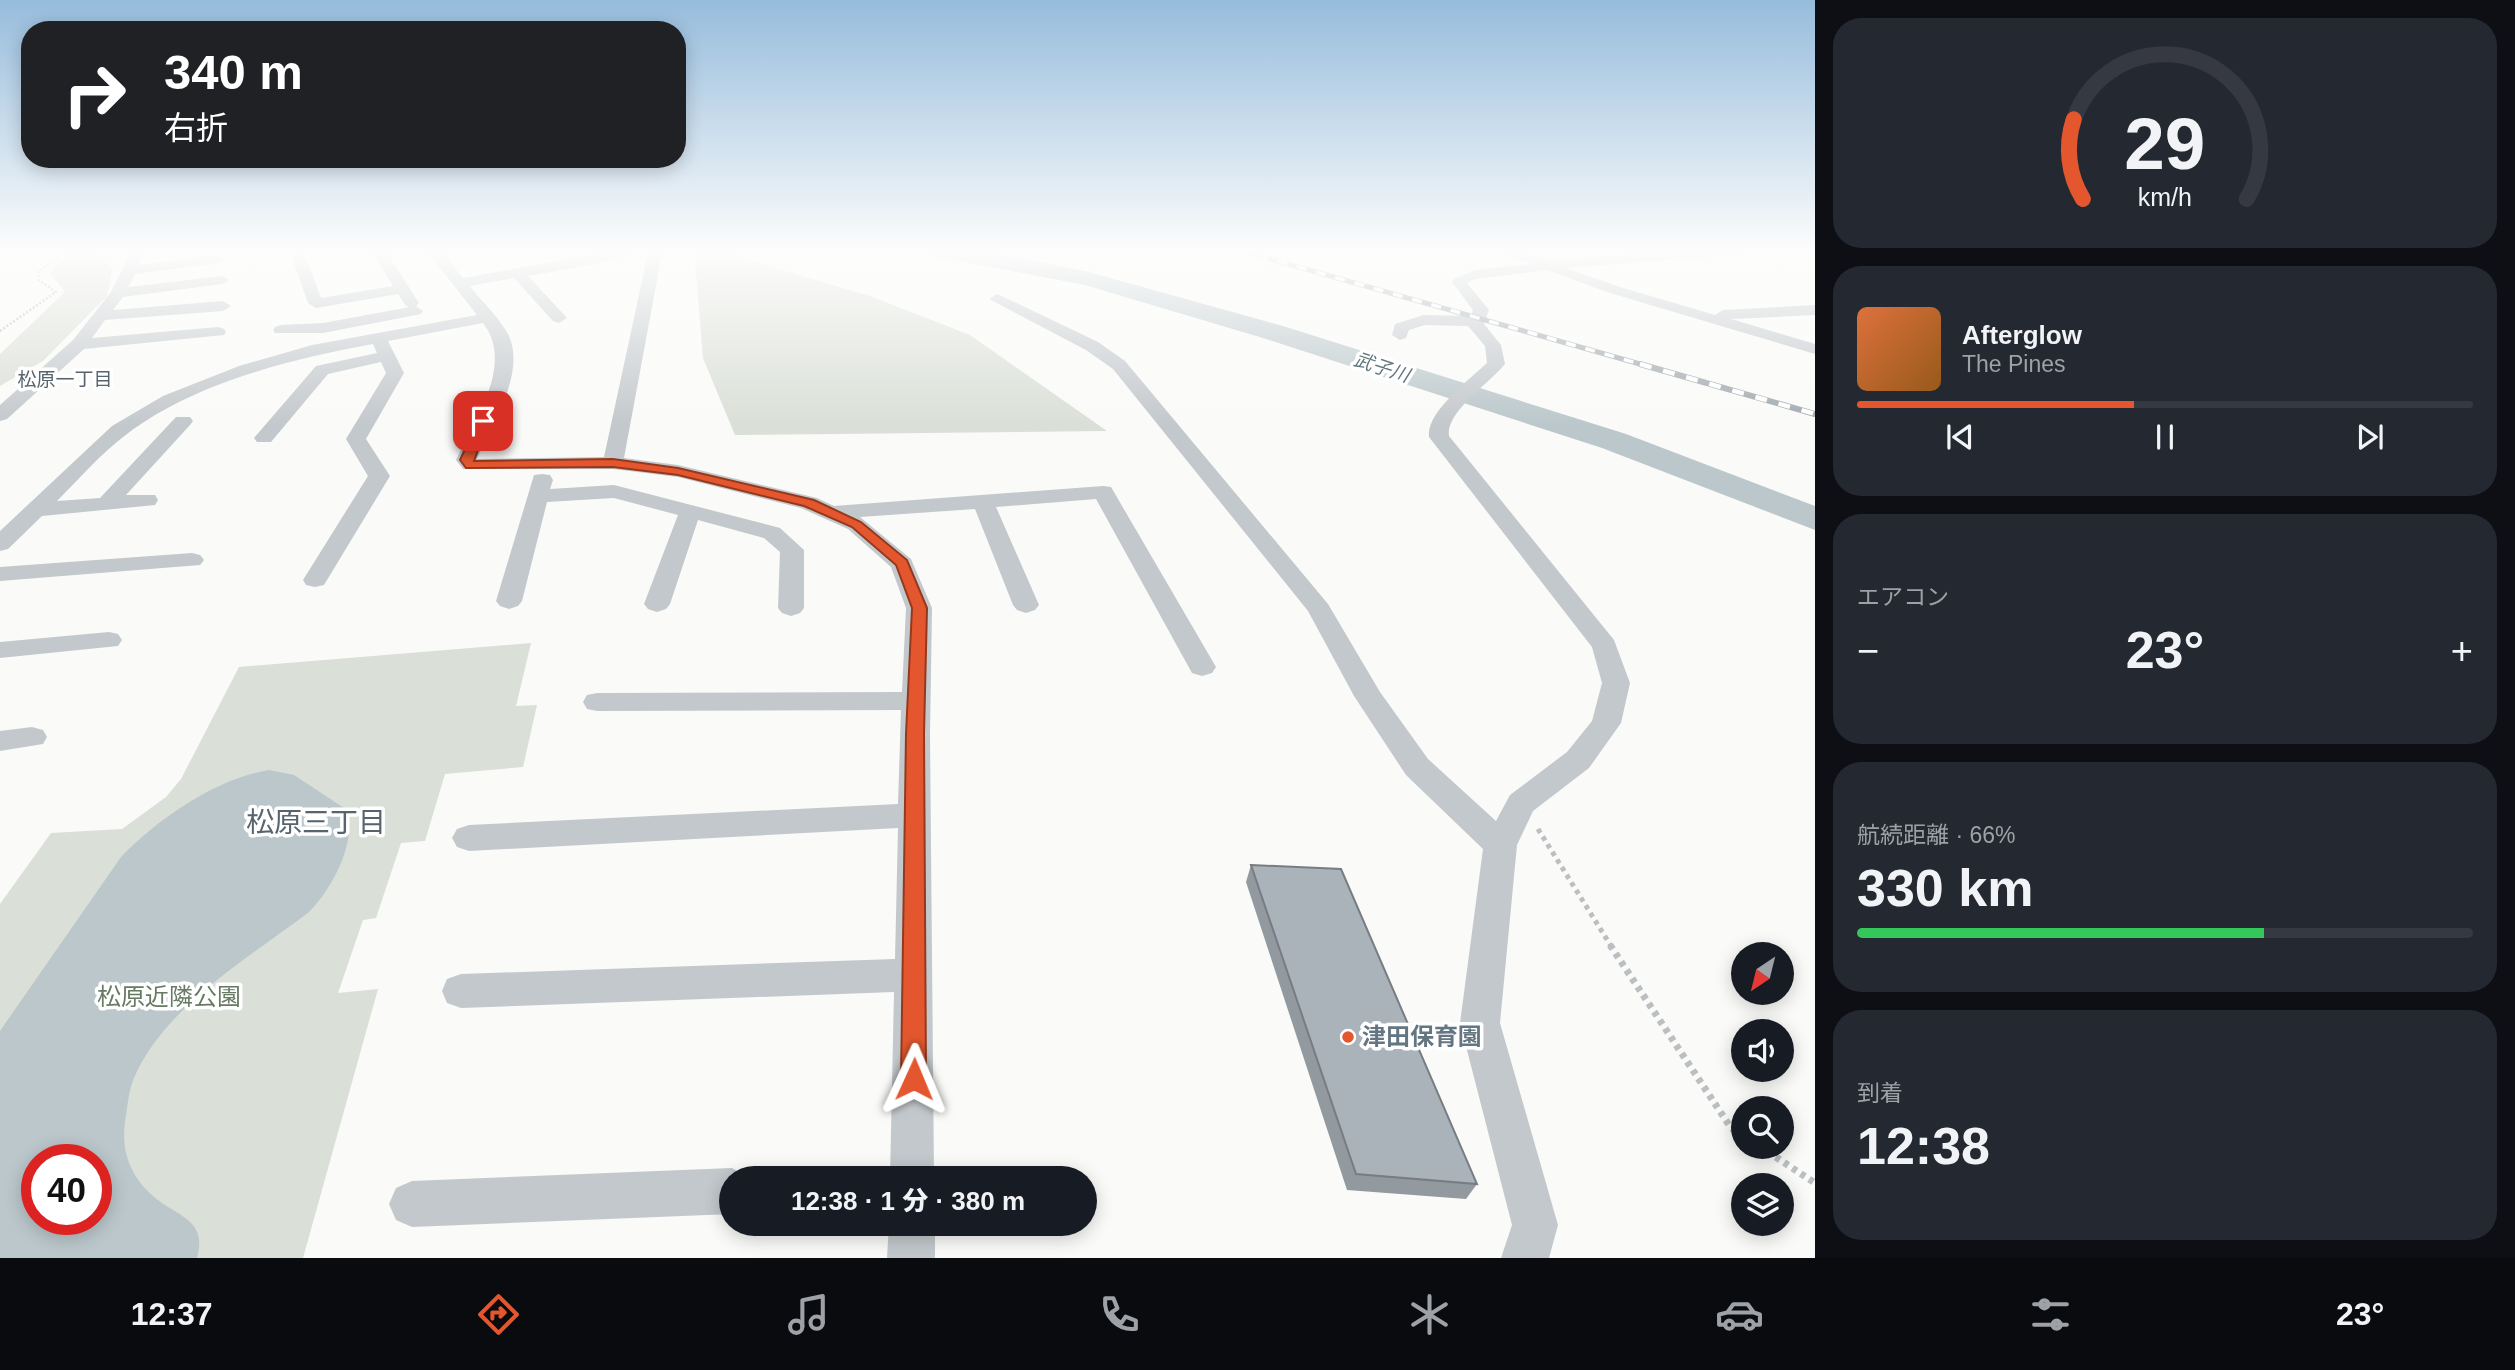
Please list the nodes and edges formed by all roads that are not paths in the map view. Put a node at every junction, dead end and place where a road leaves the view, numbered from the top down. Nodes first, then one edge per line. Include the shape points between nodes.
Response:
1 (106, 309) edge
2 (190, 309) edge
3 (480, 309) edge
4 (550, 309) edge
5 (644, 309) edge
6 (1017, 309) edge
7 (1480, 309) edge
8 (1680, 309) edge
9 (1815, 310) edge
10 (415, 311) joint
11 (100, 316) junction
12 (1703, 316) junction
13 (487, 318) junction
14 (559, 318) dead end
15 (1476, 321) junction
16 (426, 329) junction
17 (281, 330) dead end
18 (218, 332) dead end
19 (1400, 335) dead end
20 (79, 344) junction
21 (382, 346) junction
22 (1815, 349) edge
23 (0, 415) edge
24 (183, 421) dead end
25 (264, 438) dead end
26 (613, 463) junction
27 (546, 465) junction
28 (537, 496) junction
29 (147, 500) dead end
30 (983, 501) junction
31 (106, 504) junction
32 (36, 510) junction
33 (690, 512) junction
34 (831, 513) junction
35 (0, 544) edge
36 (192, 560) dead end
37 (0, 574) edge
38 (315, 580) dead end
39 (509, 601) dead end
40 (657, 604) dead end
41 (1026, 605) dead end
42 (791, 608) dead end
43 (109, 640) dead end
44 (0, 650) edge
45 (1202, 667) dead end
46 (918, 701) junction
47 (597, 702) dead end
48 (32, 737) dead end
49 (0, 741) edge
50 (1521, 803) joint
51 (915, 815) junction
52 (469, 838) dead end
53 (1500, 845) junction
54 (914, 975) junction
55 (461, 991) dead end
56 (912, 1166) edge
57 (719, 1192) edge
58 (412, 1204) dead end
59 (912, 1236) edge
60 (911, 1258) edge
61 (1525, 1258) edge

1 - 11 street
2 - 11 street
3 - 13 street
4 - 14 street
5 - 26 street
6 - 53 street via 1092,346 1119,365 1319,609 1367,696 1417,767
7 - 15 street
8 - 12 street
9 - 12 street
10 - 16 street
10 - 17 street
11 - 20 street
12 - 22 street
13 - 16 street
13 - 27 street via 500,334 505,355 501,382 466,460 481,467
15 - 19 street via 1417,321 1401,327
15 - 50 street via 1493,345 1496,364 1451,407 1438,430 1439,437 1605,646 1616,683 1606,723 1578,760
16 - 21 street
18 - 20 street
20 - 23 street
21 - 25 street via 322,370
21 - 32 street via 318,349 245,370 170,400 119,430
21 - 38 street via 394,373 356,439 379,477
24 - 31 street
26 - 27 street
26 - 34 street via 678,471 809,503
27 - 28 street
28 - 33 street via 614,491
28 - 39 street
29 - 31 street
30 - 34 street
30 - 41 street
30 - 45 street via 1103,492
31 - 32 street
32 - 35 street
33 - 40 street
33 - 42 street via 772,533 792,550
34 - 46 street via 856,524 902,564 919,608
36 - 37 street
43 - 44 street
46 - 47 street
46 - 51 street
48 - 49 street
50 - 53 street
51 - 52 street
51 - 54 street
53 - 61 street via 1480,1023 1535,1225
54 - 55 street
54 - 56 street
57 - 58 street
59 - 60 street

